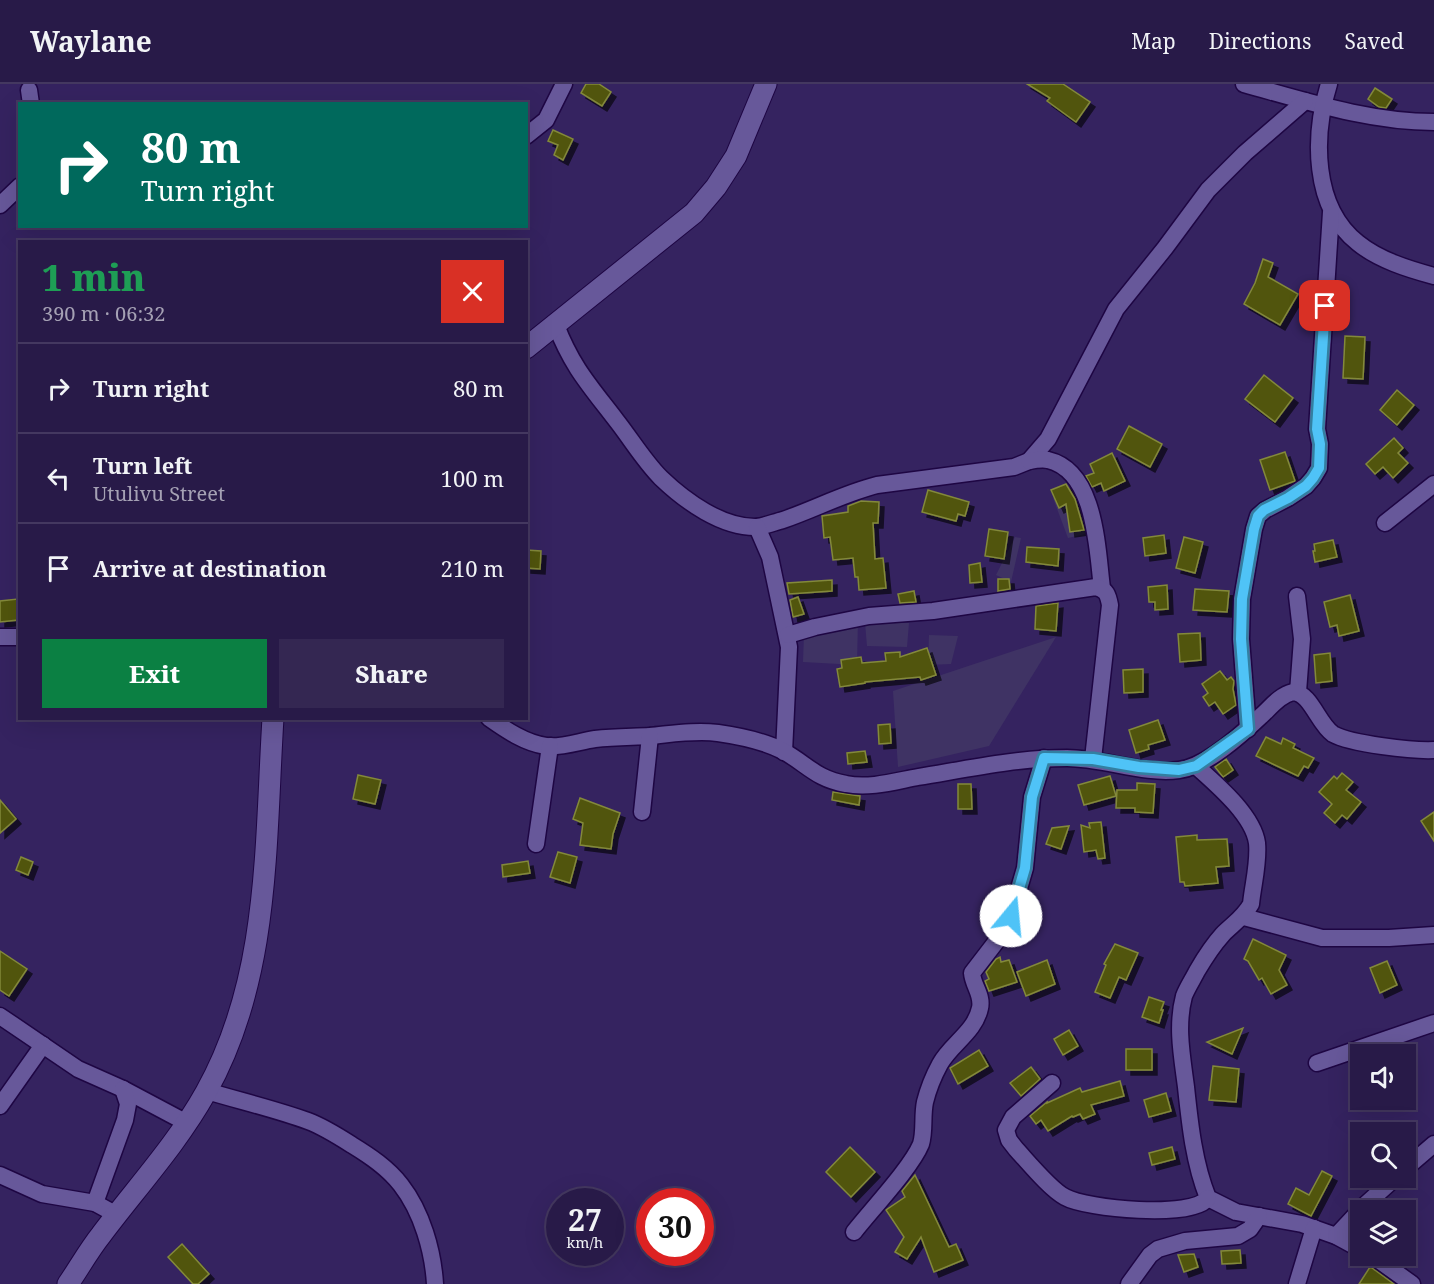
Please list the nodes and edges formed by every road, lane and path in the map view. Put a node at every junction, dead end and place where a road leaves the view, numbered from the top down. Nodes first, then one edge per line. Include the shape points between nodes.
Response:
1 (564, 84) edge
2 (766, 84) edge
3 (1244, 84) edge
4 (1329, 84) edge
5 (1305, 101) junction
6 (1322, 106) junction
7 (1434, 122) edge
8 (528, 134) edge
9 (18, 188) edge
10 (0, 205) edge
11 (1331, 212) junction
12 (1434, 276) edge
13 (556, 325) junction
14 (528, 346) edge
15 (1029, 461) junction
16 (1434, 484) edge
17 (1384, 523) dead end
18 (757, 527) junction
19 (1102, 588) junction
20 (1297, 596) dead end
21 (788, 635) junction
22 (0, 637) edge
23 (18, 637) edge
24 (1298, 692) junction
25 (273, 720) edge
26 (492, 720) edge
27 (1248, 729) junction
28 (650, 736) junction
29 (550, 746) junction
30 (1434, 750) edge
31 (784, 752) junction
32 (1044, 758) junction
33 (1093, 759) junction
34 (1196, 766) junction
35 (642, 812) dead end
36 (536, 844) dead end
37 (1244, 916) junction
38 (1434, 935) edge
39 (0, 1016) edge
40 (1434, 1023) edge
41 (43, 1044) junction
42 (1317, 1063) dead end
43 (1052, 1083) dead end
44 (123, 1089) junction
45 (207, 1091) junction
46 (0, 1106) edge
47 (187, 1123) junction
48 (1434, 1143) edge
49 (1416, 1159) edge
50 (0, 1175) edge
51 (1384, 1188) edge
52 (1208, 1198) junction
53 (95, 1203) junction
54 (117, 1215) junction
55 (1259, 1216) junction
56 (1314, 1228) junction
57 (854, 1232) dead end
58 (1336, 1236) junction
59 (1350, 1244) edge
60 (1387, 1266) edge
61 (68, 1284) edge
62 (435, 1284) edge
63 (1129, 1284) edge
64 (1297, 1284) edge
65 (1412, 1284) edge

1 - 8 street via 546,120
2 - 13 street via 736,156 716,188 694,213
3 - 5 street
4 - 6 street
5 - 6 street
5 - 15 street via 1208,190 1138,280 1104,328 1056,426
6 - 7 street
6 - 11 street via 1321,175
9 - 10 street
11 - 12 street via 1359,244 1386,260
11 - 27 street via 1317,429 1319,468 1306,486 1264,510 1254,529 1242,599
13 - 14 street
13 - 18 street via 566,351 586,383 661,478 704,511 735,524
15 - 18 street via 1004,469 860,489 808,512
15 - 19 street via 1049,460 1074,477 1091,507
16 - 17 street
18 - 21 street via 770,557
19 - 21 street via 869,616
19 - 33 street via 1110,605
20 - 24 street via 1302,639
21 - 31 street
22 - 23 street
24 - 27 street via 1279,699
24 - 30 street via 1327,730 1337,736
25 - 45 street via 260,926 238,1018
26 - 29 street via 525,740
27 - 34 street
28 - 29 street
28 - 31 street via 716,733
28 - 35 street
29 - 36 street
31 - 32 street via 814,773 850,785
32 - 33 street
32 - 57 street via 1032,797 1025,868 1011,916 972,973 980,997 978,1014 938,1067 925,1103 921,1143 909,1164
33 - 34 street via 1163,770
34 - 37 street via 1252,827 1257,842 1251,904
37 - 38 street via 1323,938
37 - 52 street via 1218,940 1198,969 1185,994 1179,1030 1196,1161
39 - 41 street
40 - 42 street
41 - 44 street via 78,1069
41 - 46 street
43 - 52 street via 1013,1117 1006,1130 1016,1149 1062,1196 1088,1205 1155,1211 1200,1206
44 - 47 street
44 - 53 street via 128,1104 125,1120
45 - 47 street
45 - 62 street via 309,1121 387,1169 413,1204 426,1235
47 - 54 street
48 - 49 street
50 - 53 street via 42,1194
51 - 58 street
52 - 55 street via 1236,1212
53 - 54 street
54 - 61 street
55 - 56 street
55 - 63 street via 1250,1229 1238,1236 1185,1241 1158,1249
56 - 58 street
56 - 64 street
58 - 59 street
60 - 65 street

